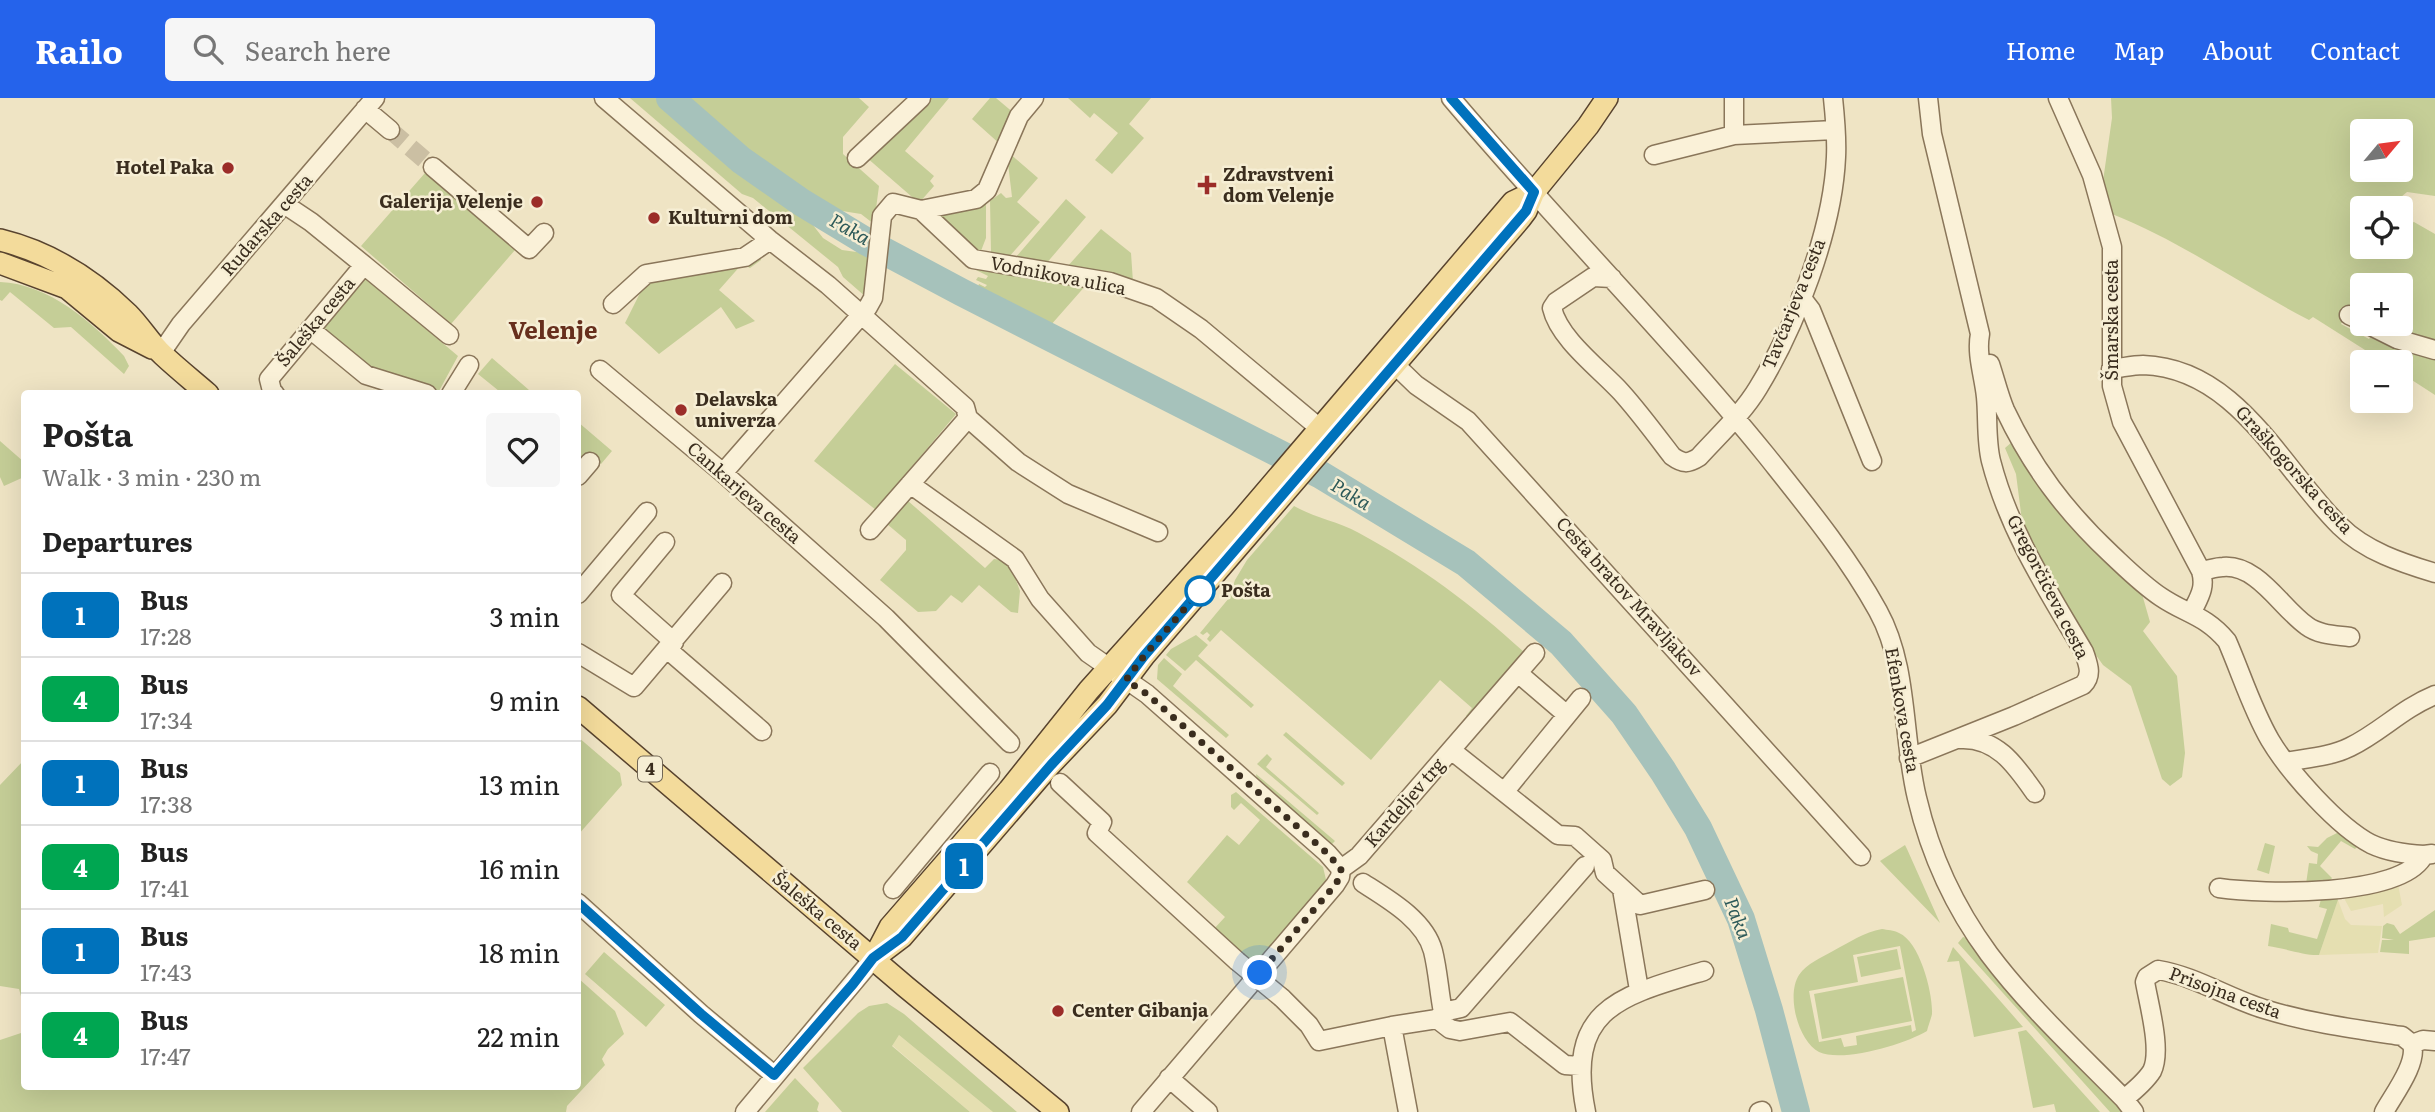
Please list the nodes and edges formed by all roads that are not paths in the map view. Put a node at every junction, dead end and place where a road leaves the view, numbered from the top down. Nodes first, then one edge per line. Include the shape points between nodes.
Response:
1 (604, 98) edge
2 (920, 98) edge
3 (1034, 98) edge
4 (1451, 98) edge
5 (1607, 98) edge
6 (1734, 98) edge
7 (1833, 98) edge
8 (1928, 98) edge
9 (2058, 98) edge
10 (370, 104) edge
11 (390, 130) tunnel mouth
12 (1835, 130) junction
13 (1734, 135) junction
14 (1654, 155) dead end
15 (857, 158) dead end
16 (433, 167) tunnel mouth
17 (1534, 192) junction
18 (284, 204) junction
19 (921, 210) junction
20 (0, 229) edge
21 (544, 233) dead end
22 (0, 240) edge
23 (770, 240) junction
24 (25, 246) junction
25 (364, 265) junction
26 (6, 267) edge
27 (1612, 278) junction
28 (1801, 298) junction
29 (613, 304) dead end
30 (862, 316) junction
31 (310, 329) junction
32 (1980, 334) junction
33 (449, 335) dead end
34 (2391, 336) edge
35 (2435, 349) edge
36 (161, 354) junction
37 (1389, 359) junction
38 (468, 365) dead end
39 (2111, 369) junction
40 (600, 370) dead end
41 (203, 390) edge
42 (272, 390) edge
43 (414, 390) edge
44 (453, 390) edge
45 (1735, 417) junction
46 (968, 418) junction
47 (1326, 433) junction
48 (1872, 461) dead end
49 (590, 462) dead end
50 (581, 472) edge
51 (723, 473) junction
52 (910, 484) junction
53 (647, 512) dead end
54 (870, 530) dead end
55 (1158, 532) dead end
56 (665, 542) dead end
57 (2201, 571) junction
58 (2435, 573) edge
59 (722, 583) dead end
60 (581, 590) edge
61 (2192, 612) junction
62 (2350, 637) dead end
63 (671, 645) junction
64 (1535, 653) dead end
65 (581, 655) edge
66 (1518, 673) junction
67 (1118, 674) junction
68 (2435, 695) edge
69 (1581, 698) dead end
70 (581, 710) edge
71 (1567, 715) junction
72 (762, 731) dead end
73 (1954, 739) junction
74 (1010, 743) dead end
75 (1451, 750) junction
76 (1909, 758) junction
77 (2285, 762) junction
78 (990, 773) dead end
79 (1060, 783) dead end
80 (1504, 791) junction
81 (2035, 793) dead end
82 (2429, 854) edge
83 (1861, 856) dead end
84 (1585, 866) dead end
85 (1341, 869) junction
86 (1363, 883) dead end
87 (2220, 888) dead end
88 (894, 889) dead end
89 (1622, 889) junction
90 (1705, 890) dead end
91 (581, 906) edge
92 (873, 958) junction
93 (1703, 971) dead end
94 (1639, 990) junction
95 (1440, 1015) junction
96 (1392, 1026) junction
97 (2435, 1041) edge
98 (2412, 1044) junction
99 (1580, 1066) junction
100 (774, 1075) junction
101 (1169, 1078) junction
102 (2129, 1105) edge
103 (745, 1112) edge
104 (1058, 1112) edge
105 (1141, 1112) edge
106 (1208, 1112) edge
107 (1408, 1112) edge
108 (1586, 1112) edge
109 (2384, 1112) edge

1 - 23 street
2 - 15 street
3 - 19 street via 1019,116 987,190 976,199
4 - 17 street, Efenkova cesta
5 - 17 main road
6 - 13 street
7 - 12 street, Tavčarjeva cesta
8 - 32 street, Gregorčičeva cesta
9 - 39 street, Šmarska cesta via 2092,175 2112,247
10 - 11 street
10 - 18 street, Rudarska cesta
12 - 13 street
12 - 28 street, Tavčarjeva cesta via 1829,209
13 - 14 street
16 - 21 street via 529,249
17 - 27 street, Efenkova cesta
17 - 37 main road via 1520,219
18 - 25 street, Šaleška cesta
18 - 36 street, Rudarska cesta via 181,324
19 - 30 street via 893,203 882,216 873,298
19 - 47 street, Vodnikova ulica via 972,259 1110,282 1156,298 1201,329
20 - 24 main road
22 - 24 main road
23 - 29 street via 745,257 646,274
23 - 30 street
24 - 36 main road via 97,287 131,316
25 - 31 street, Šaleška cesta
25 - 33 street
26 - 36 main road via 66,288 119,331
27 - 45 street, Efenkova cesta
27 - 45 street, Tavčarjeva cesta via 1593,277 1556,302 1554,317 1672,456 1690,463
28 - 45 street, Tavčarjeva cesta via 1758,388
28 - 48 street via 1811,310
30 - 46 street via 965,407
30 - 51 street
31 - 42 street, Šaleška cesta via 269,379
31 - 43 street via 366,375
32 - 61 street via 2004,408 2042,478 2084,529 2129,571 2162,598
32 - 73 street, Gregorčičeva cesta via 1991,459 2013,525 2084,652 2090,675 2083,685
34 - 35 street
36 - 41 main road
37 - 47 main road
37 - 83 street, Cesta bratov Mravljakov via 1416,385 1468,421
38 - 44 street
39 - 57 street, Šmarska cesta via 2122,422
39 - 58 street, Graškogorska cesta via 2143,365 2211,385 2236,404 2341,528 2367,547
40 - 51 street, Cankarjeva cesta
45 - 76 street, Efenkova cesta via 1806,506 1879,612 1898,673
46 - 52 street
46 - 55 street via 1018,462 1068,494
47 - 67 main road
49 - 50 street
51 - 74 street, Cankarjeva cesta via 886,618
52 - 54 street
52 - 67 street via 1015,559 1040,599 1071,635
53 - 60 street
56 - 63 street via 621,595
57 - 61 street via 2202,593
57 - 62 street via 2225,566 2243,571 2308,627
59 - 63 street
61 - 77 street via 2227,641 2258,716
63 - 65 street via 635,687
63 - 72 street
64 - 66 street, Kardeljev trg
66 - 71 street
66 - 75 street, Kardeljev trg
67 - 85 street via 1147,694
67 - 92 main road via 902,937
68 - 77 street via 2337,753
69 - 71 street
70 - 92 main road, Šaleška cesta / 4
71 - 80 street
73 - 76 street, Gregorčičeva cesta
73 - 81 street via 1979,740 1995,747 2008,756
75 - 80 street
75 - 85 street, Kardeljev trg via 1359,856
76 - 102 street, Efenkova cesta via 1932,846 1969,924 2037,1010
77 - 82 street via 2346,826 2369,842 2389,851
78 - 88 street
79 - 96 street, bridge via 1102,822 1097,833 1309,1025 1315,1046
80 - 89 street via 1558,835 1575,836 1602,860 1605,873
82 - 87 street via 2402,873 2340,889 2277,893
84 - 95 street via 1461,1008
85 - 101 street, Kardeljev trg via 1335,885 1232,995
86 - 95 street via 1409,916 1424,933 1432,949
89 - 90 street via 1640,905
89 - 94 street
91 - 100 street
92 - 100 street
92 - 104 main road, Šaleška cesta / 4
93 - 94 street
94 - 99 street via 1598,1019
95 - 96 street
95 - 99 street via 1450,1029 1460,1031 1510,1022 1565,1065
96 - 107 street
97 - 98 street, Prisojna cesta
98 - 102 street, Prisojna cesta via 2402,1036 2302,1020 2158,970 2145,982 2155,1046 2153,1069
98 - 109 street via 2411,1064
99 - 108 street
100 - 103 street
101 - 105 street, Kardeljev trg
101 - 106 street

